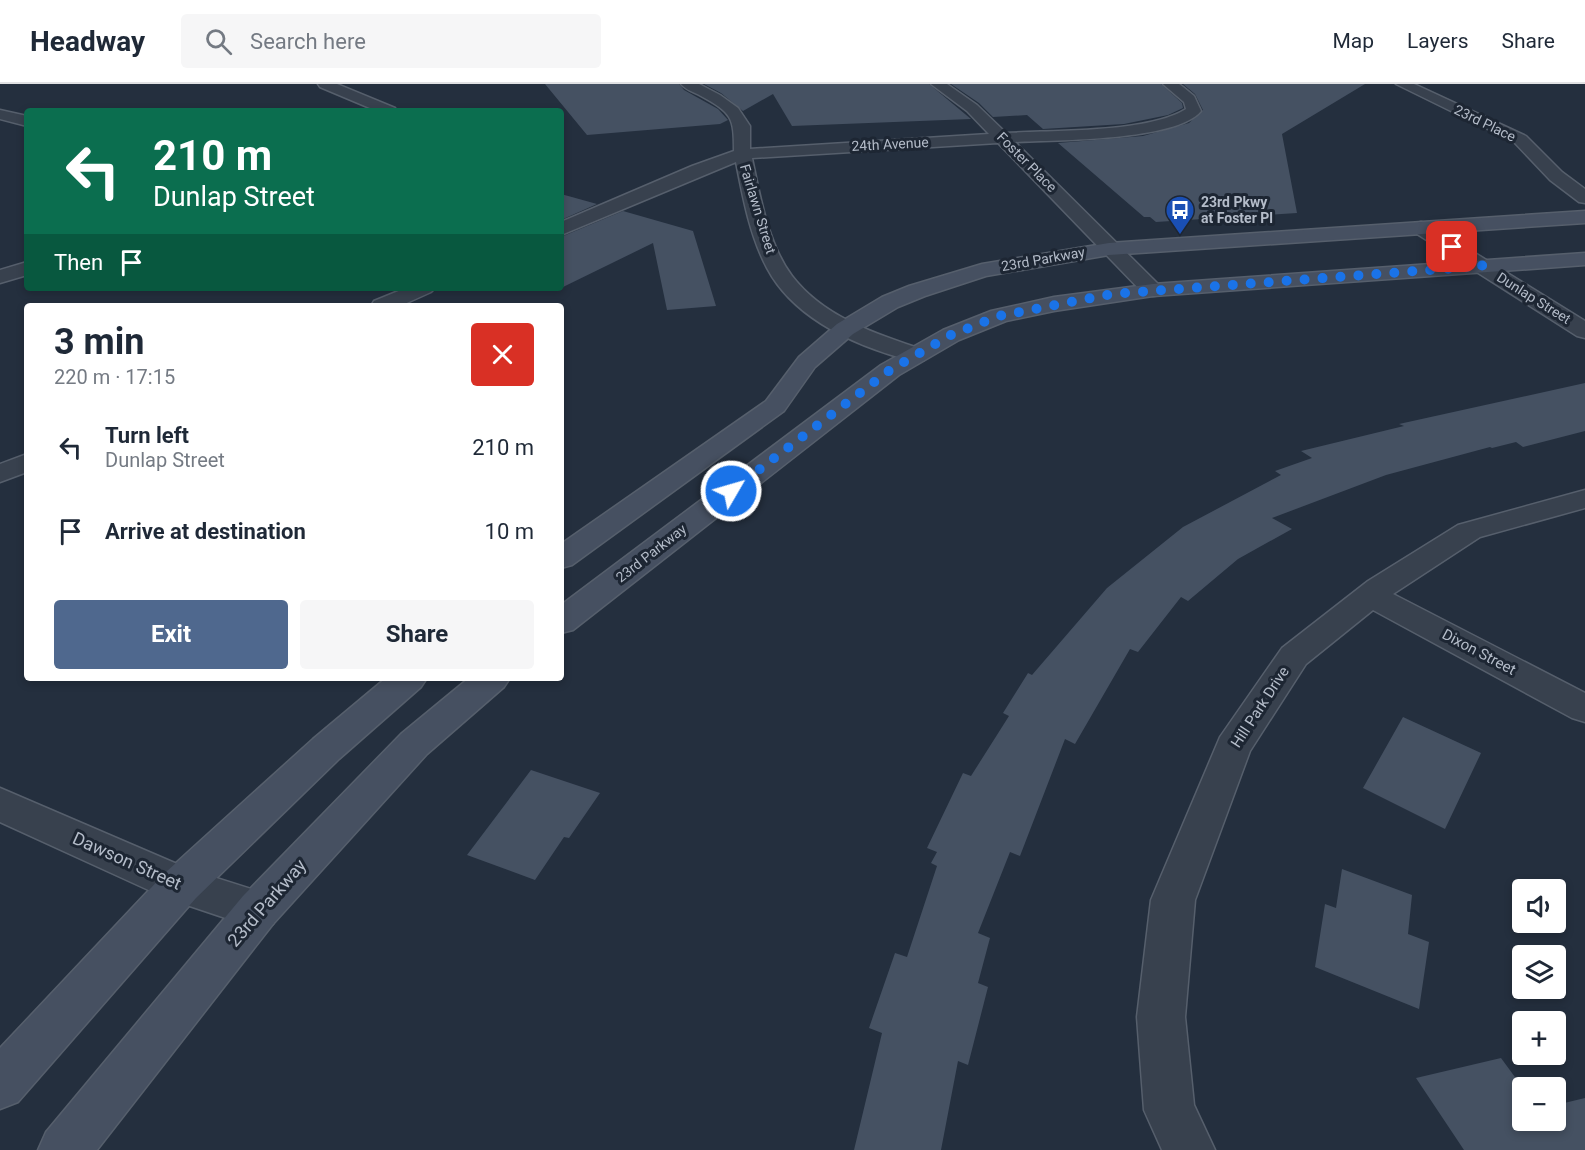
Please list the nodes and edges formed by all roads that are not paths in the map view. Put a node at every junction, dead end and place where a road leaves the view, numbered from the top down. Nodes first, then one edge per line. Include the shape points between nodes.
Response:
1 (325, 84) edge
2 (688, 84) edge
3 (938, 84) edge
4 (1170, 84) edge
5 (1403, 84) edge
6 (383, 108) edge
7 (0, 114) edge
8 (24, 120) edge
9 (1003, 138) junction
10 (742, 154) junction
11 (1585, 198) edge
12 (1585, 217) edge
13 (564, 228) edge
14 (1421, 228) junction
15 (1109, 249) junction
16 (1585, 259) edge
17 (1483, 266) junction
18 (24, 269) edge
19 (0, 277) edge
20 (1153, 290) junction
21 (417, 291) edge
22 (389, 303) edge
23 (845, 329) junction
24 (1585, 331) edge
25 (916, 355) junction
26 (24, 463) edge
27 (0, 474) edge
28 (1585, 499) edge
29 (564, 556) edge
30 (1372, 596) junction
31 (564, 620) edge
32 (405, 681) edge
33 (488, 681) edge
34 (1585, 709) edge
35 (0, 804) edge
36 (181, 885) junction
37 (258, 910) junction
38 (0, 1084) edge
39 (64, 1150) edge
40 (1189, 1150) edge

1 - 6 street
2 - 10 street, Fairlawn Street via 738,117 743,132
3 - 9 street, Foster Place via 972,108
4 - 9 street, 24th Avenue via 1194,106 1194,111 1175,122 1118,132
5 - 11 street, 23rd Place via 1520,139 1556,176
7 - 8 street
9 - 10 street, 24th Avenue
9 - 15 street, Foster Place
10 - 13 street, 24th Avenue
10 - 23 street, Fairlawn Street via 775,264 786,282 810,305
12 - 14 street, 23rd Parkway
14 - 15 street, 23rd Parkway
14 - 17 street, Dunlap Street
15 - 20 street, Foster Place
15 - 23 street, 23rd Parkway via 1040,258 964,275 890,302
16 - 17 street, 23rd Parkway
17 - 20 street, 23rd Parkway
17 - 24 street, Dunlap Street
18 - 19 street
20 - 25 street, 23rd Parkway via 999,316 951,335
21 - 22 street
23 - 25 street, Fairlawn Street
23 - 29 street, 23rd Parkway via 807,362 775,405
25 - 31 street, 23rd Parkway via 876,380
26 - 27 street
28 - 30 street, Hill Park Drive via 1469,531
30 - 34 street, Dixon Street
30 - 40 street, Hill Park Drive via 1293,656 1233,747 1173,900 1161,1017 1168,1110
32 - 36 street via 326,749
33 - 37 street, 23rd Parkway via 414,744
35 - 36 street, Dawson Street
36 - 37 street, Dawson Street
36 - 38 street
37 - 39 street, 23rd Parkway

